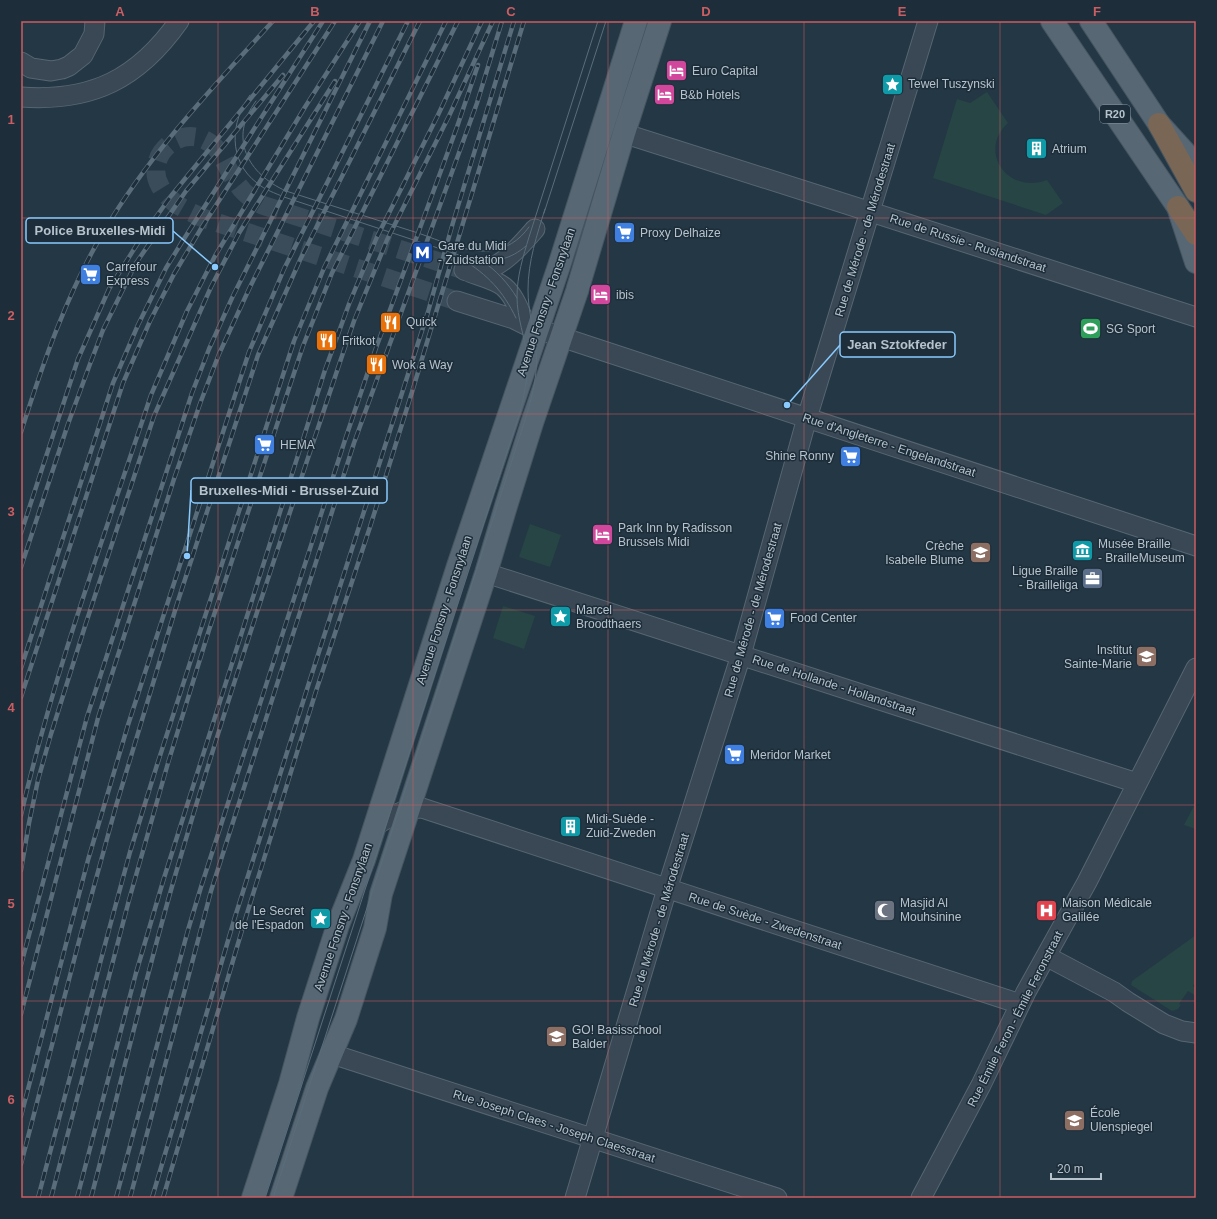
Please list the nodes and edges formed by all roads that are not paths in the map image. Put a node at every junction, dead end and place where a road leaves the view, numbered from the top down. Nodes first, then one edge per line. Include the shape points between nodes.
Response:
1 (95, 21) edge
2 (179, 21) edge
3 (636, 21) edge
4 (660, 21) edge
5 (928, 21) edge
6 (1052, 21) edge
7 (1091, 21) edge
8 (21, 62) edge
9 (21, 97) edge
10 (1159, 124) junction
11 (613, 130) junction
12 (1196, 164) edge
13 (1196, 191) edge
14 (1178, 207) junction
15 (871, 212) junction
16 (535, 229) dead end
17 (1196, 234) edge
18 (1196, 262) edge
19 (491, 280) junction
20 (523, 285) dead end
21 (457, 301) tunnel mouth
22 (1196, 317) edge
23 (532, 327) junction
24 (561, 338) junction
25 (807, 418) junction
26 (1196, 546) edge
27 (486, 573) junction
28 (741, 655) junction
29 (1196, 668) edge
30 (1137, 783) junction
31 (410, 808) junction
32 (375, 826) junction
33 (668, 889) junction
34 (1046, 956) junction
35 (1020, 1004) junction
36 (1191, 1028) edge
37 (332, 1054) junction
38 (592, 1138) junction
39 (253, 1198) edge
40 (281, 1198) edge
41 (575, 1198) edge
42 (777, 1198) edge
43 (921, 1198) edge

1 - 8 street via 94,34 83,55 69,66 51,71 31,68
2 - 9 street via 151,56 114,82 67,96
3 - 11 main road, Avenue Fonsny - Fonsnylaan
4 - 11 main road, Avenue Fonsny - Fonsnylaan
5 - 15 street, Rue de Mérode - de Mérodestraat
6 - 14 main road, R20
7 - 10 main road, R20
10 - 12 main road, R20
10 - 13 highway, R20
11 - 15 street, Rue de Russie - Ruslandstraat
11 - 23 main road, Avenue Fonsny - Fonsnylaan
11 - 24 main road, Avenue Fonsny - Fonsnylaan via 577,291
14 - 17 highway, R20
14 - 18 main road
15 - 22 street, Rue de Russie - Ruslandstraat
15 - 25 street, Rue de Mérode - de Mérodestraat
16 - 19 street via 518,248 492,268 480,271 464,270
19 - 20 street via 515,286
19 - 23 street via 504,287
21 - 23 street, Rue d'Angleterre - Engelandstraat
23 - 24 street, Rue d'Angleterre - Engelandstraat
23 - 32 main road, Avenue Fonsny - Fonsnylaan
24 - 25 street, Rue d'Angleterre - Engelandstraat
24 - 27 main road, Avenue Fonsny - Fonsnylaan
25 - 26 street, Rue d'Angleterre - Engelandstraat
25 - 28 street, Rue de Mérode - de Mérodestraat
27 - 28 street, Rue de Hollande - Hollandstraat
27 - 31 main road, Avenue Fonsny - Fonsnylaan
28 - 30 street, Rue de Hollande - Hollandstraat
28 - 33 street, Rue de Mérode - de Mérodestraat
29 - 30 street, Rue Émile Feron - Émile Feronstraat
30 - 34 street, Rue Émile Feron - Émile Feronstraat
31 - 32 street
31 - 33 street, Rue de Suède - Zwedenstraat via 422,808
31 - 37 main road, Avenue Fonsny - Fonsnylaan via 381,894 374,928 346,1019
32 - 39 main road, Avenue Fonsny - Fonsnylaan via 338,925
33 - 35 street, Rue de Suède - Zwedenstraat
33 - 38 street, Rue de Mérode - de Mérodestraat
34 - 35 street, Rue Émile Feron - Émile Feronstraat
34 - 36 street via 1114,992 1164,1024
35 - 43 street, Rue Émile Feron - Émile Feronstraat
37 - 38 street, Rue Joseph Claes - Joseph Claesstraat
37 - 40 main road, Avenue Fonsny - Fonsnylaan via 317,1088
38 - 41 street, Rue de Mérode - de Mérodestraat
38 - 42 street, Rue Joseph Claes - Joseph Claesstraat

